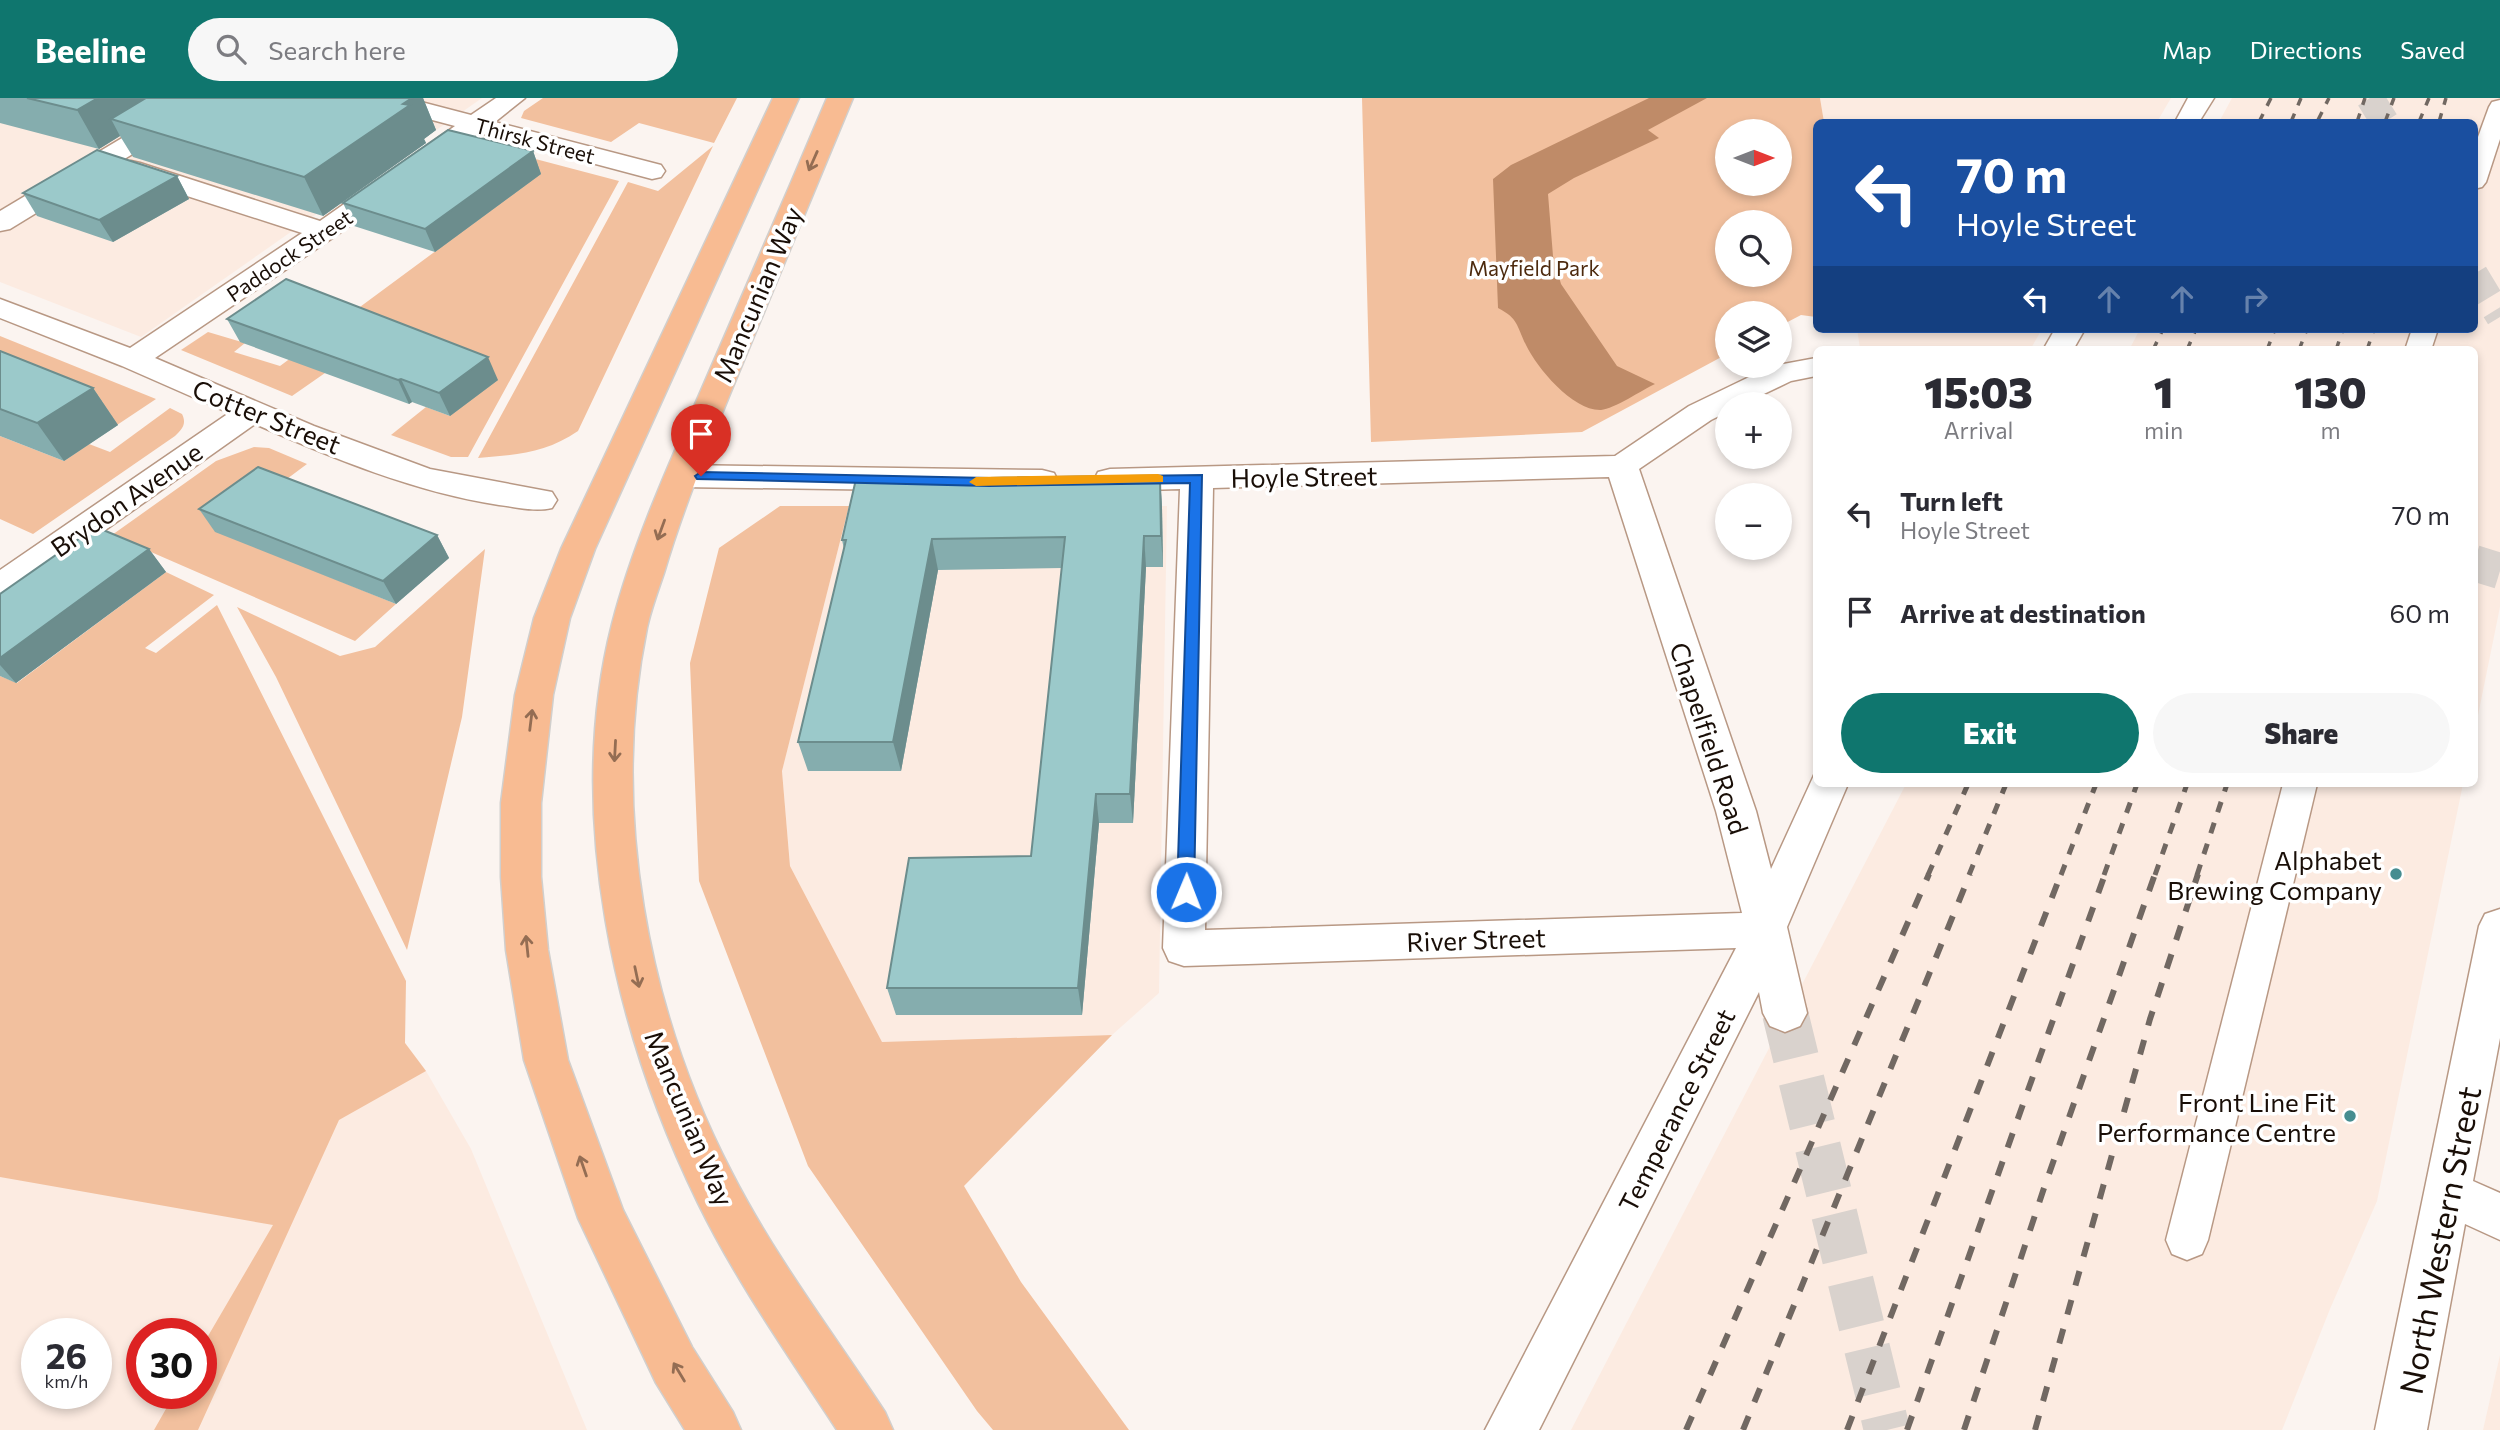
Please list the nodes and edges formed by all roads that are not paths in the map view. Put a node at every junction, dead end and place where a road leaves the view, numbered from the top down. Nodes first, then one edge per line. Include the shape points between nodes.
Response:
1 (207, 98) edge
2 (377, 98) edge
3 (512, 98) edge
4 (786, 98) edge
5 (840, 98) edge
6 (2201, 98) edge
7 (2500, 107) edge
8 (2189, 119) edge
9 (476, 124) junction
10 (106, 160) junction
11 (2478, 170) edge
12 (652, 171) dead end
13 (0, 223) edge
14 (324, 231) junction
15 (0, 308) edge
16 (133, 360) junction
17 (1813, 368) edge
18 (251, 411) junction
19 (1622, 466) junction
20 (681, 476) junction
21 (1197, 478) junction
22 (540, 500) dead end
23 (0, 587) edge
24 (1828, 787) edge
25 (2299, 787) edge
26 (2500, 926) edge
27 (1768, 930) junction
28 (1785, 1013) tunnel mouth
29 (2449, 1193) junction
30 (2500, 1217) edge
31 (2187, 1240) dead end
32 (715, 1430) edge
33 (867, 1430) edge
34 (1511, 1430) edge
35 (2401, 1430) edge

1 - 10 street
2 - 9 street, Thirsk Street
3 - 9 street, Paddock Street
32 -> 4 highway, Mancunian Way via 674,1365 602,1218 546,1060 527,950 521,803 534,695 552,618 583,537
5 -> 20 highway, Mancunian Way
6 - 8 street
7 - 11 lane
9 - 12 street, Thirsk Street
9 - 14 street, Paddock Street
10 - 13 street
10 - 14 street
14 - 16 street, Paddock Street
15 - 16 street, Cotter Street
16 - 18 street, Cotter Street
17 - 19 street via 1783,373 1700,413
18 - 22 street, Cotter Street via 422,478
18 - 23 street, Brydon Avenue
19 - 21 street, Hoyle Street
19 - 27 street, Chapelfield Road via 1735,811
20 - 21 street, Hoyle Street via 989,482
20 -> 33 highway, Mancunian Way via 628,630 618,696 617,854 631,948 645,1012 670,1088 715,1188
21 - 27 street, River Street via 1184,948
24 - 27 street, Temperance Street
25 - 31 lane
26 - 29 street, North Western Street
27 - 28 street, Chapelfield Road
27 - 34 street, Temperance Street
29 - 30 street
29 - 35 street, North Western Street

